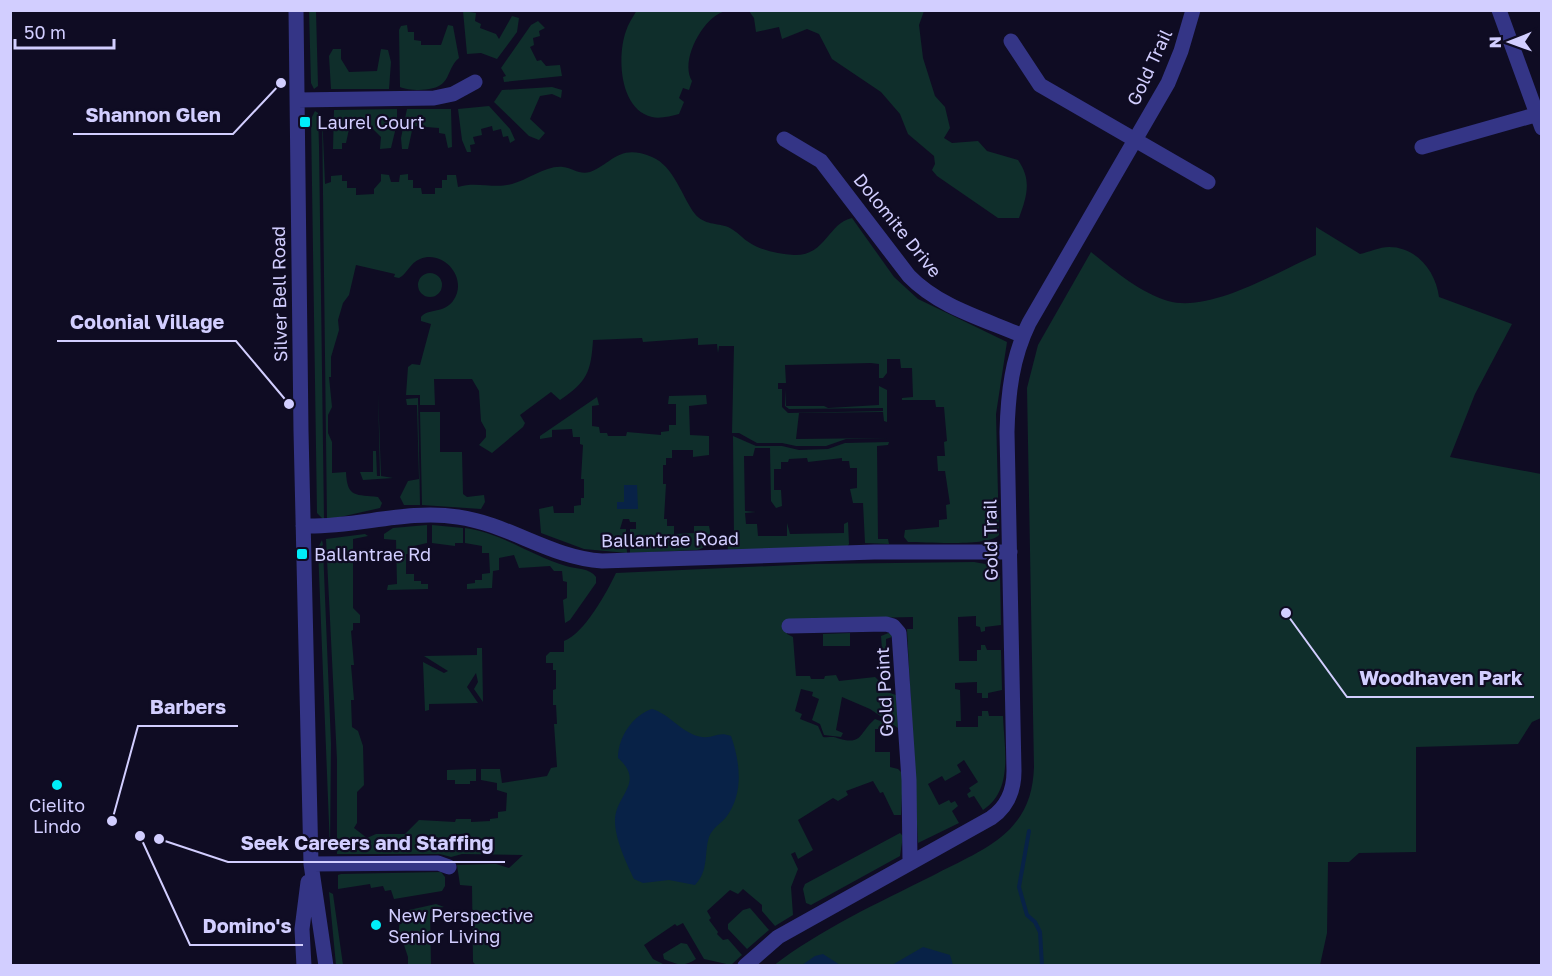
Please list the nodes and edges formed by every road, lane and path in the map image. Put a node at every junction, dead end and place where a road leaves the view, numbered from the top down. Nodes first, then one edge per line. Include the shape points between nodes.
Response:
1 (296, 10) edge
2 (1193, 10) edge
3 (1499, 10) edge
4 (1011, 41) dead end
5 (475, 82) dead end
6 (297, 100) junction
7 (1540, 118) edge
8 (784, 140) dead end
9 (1135, 140) junction
10 (1422, 147) dead end
11 (1208, 182) dead end
12 (1023, 336) junction
13 (303, 526) junction
14 (1010, 552) junction
15 (789, 626) dead end
16 (910, 862) junction
17 (311, 864) junction
18 (449, 867) dead end
19 (304, 966) edge
20 (326, 966) edge
21 (745, 966) edge

1 - 6 street, Silver Bell Road
2 - 9 street, Gold Trail via 1175,67
3 - 7 street
4 - 9 street via 1040,85
5 - 6 street via 453,94 434,98
6 - 13 street, Silver Bell Road
7 - 10 street
8 - 12 street, Dolomite Drive via 821,162 909,276 925,291
9 - 11 street
9 - 12 street, Gold Trail
12 - 14 street, Gold Trail via 1008,402
13 - 14 street, Ballantrae Road via 421,515 457,516 496,524 577,558 602,561
13 - 17 street, Silver Bell Road
14 - 16 street, Gold Trail via 1012,789 997,814
15 - 16 street, Gold Point via 886,624 899,633
16 - 21 street, Gold Trail via 778,937
17 - 18 street via 438,863
17 - 19 street, Silver Bell Road via 302,929
17 - 20 street, Silver Bell Road

